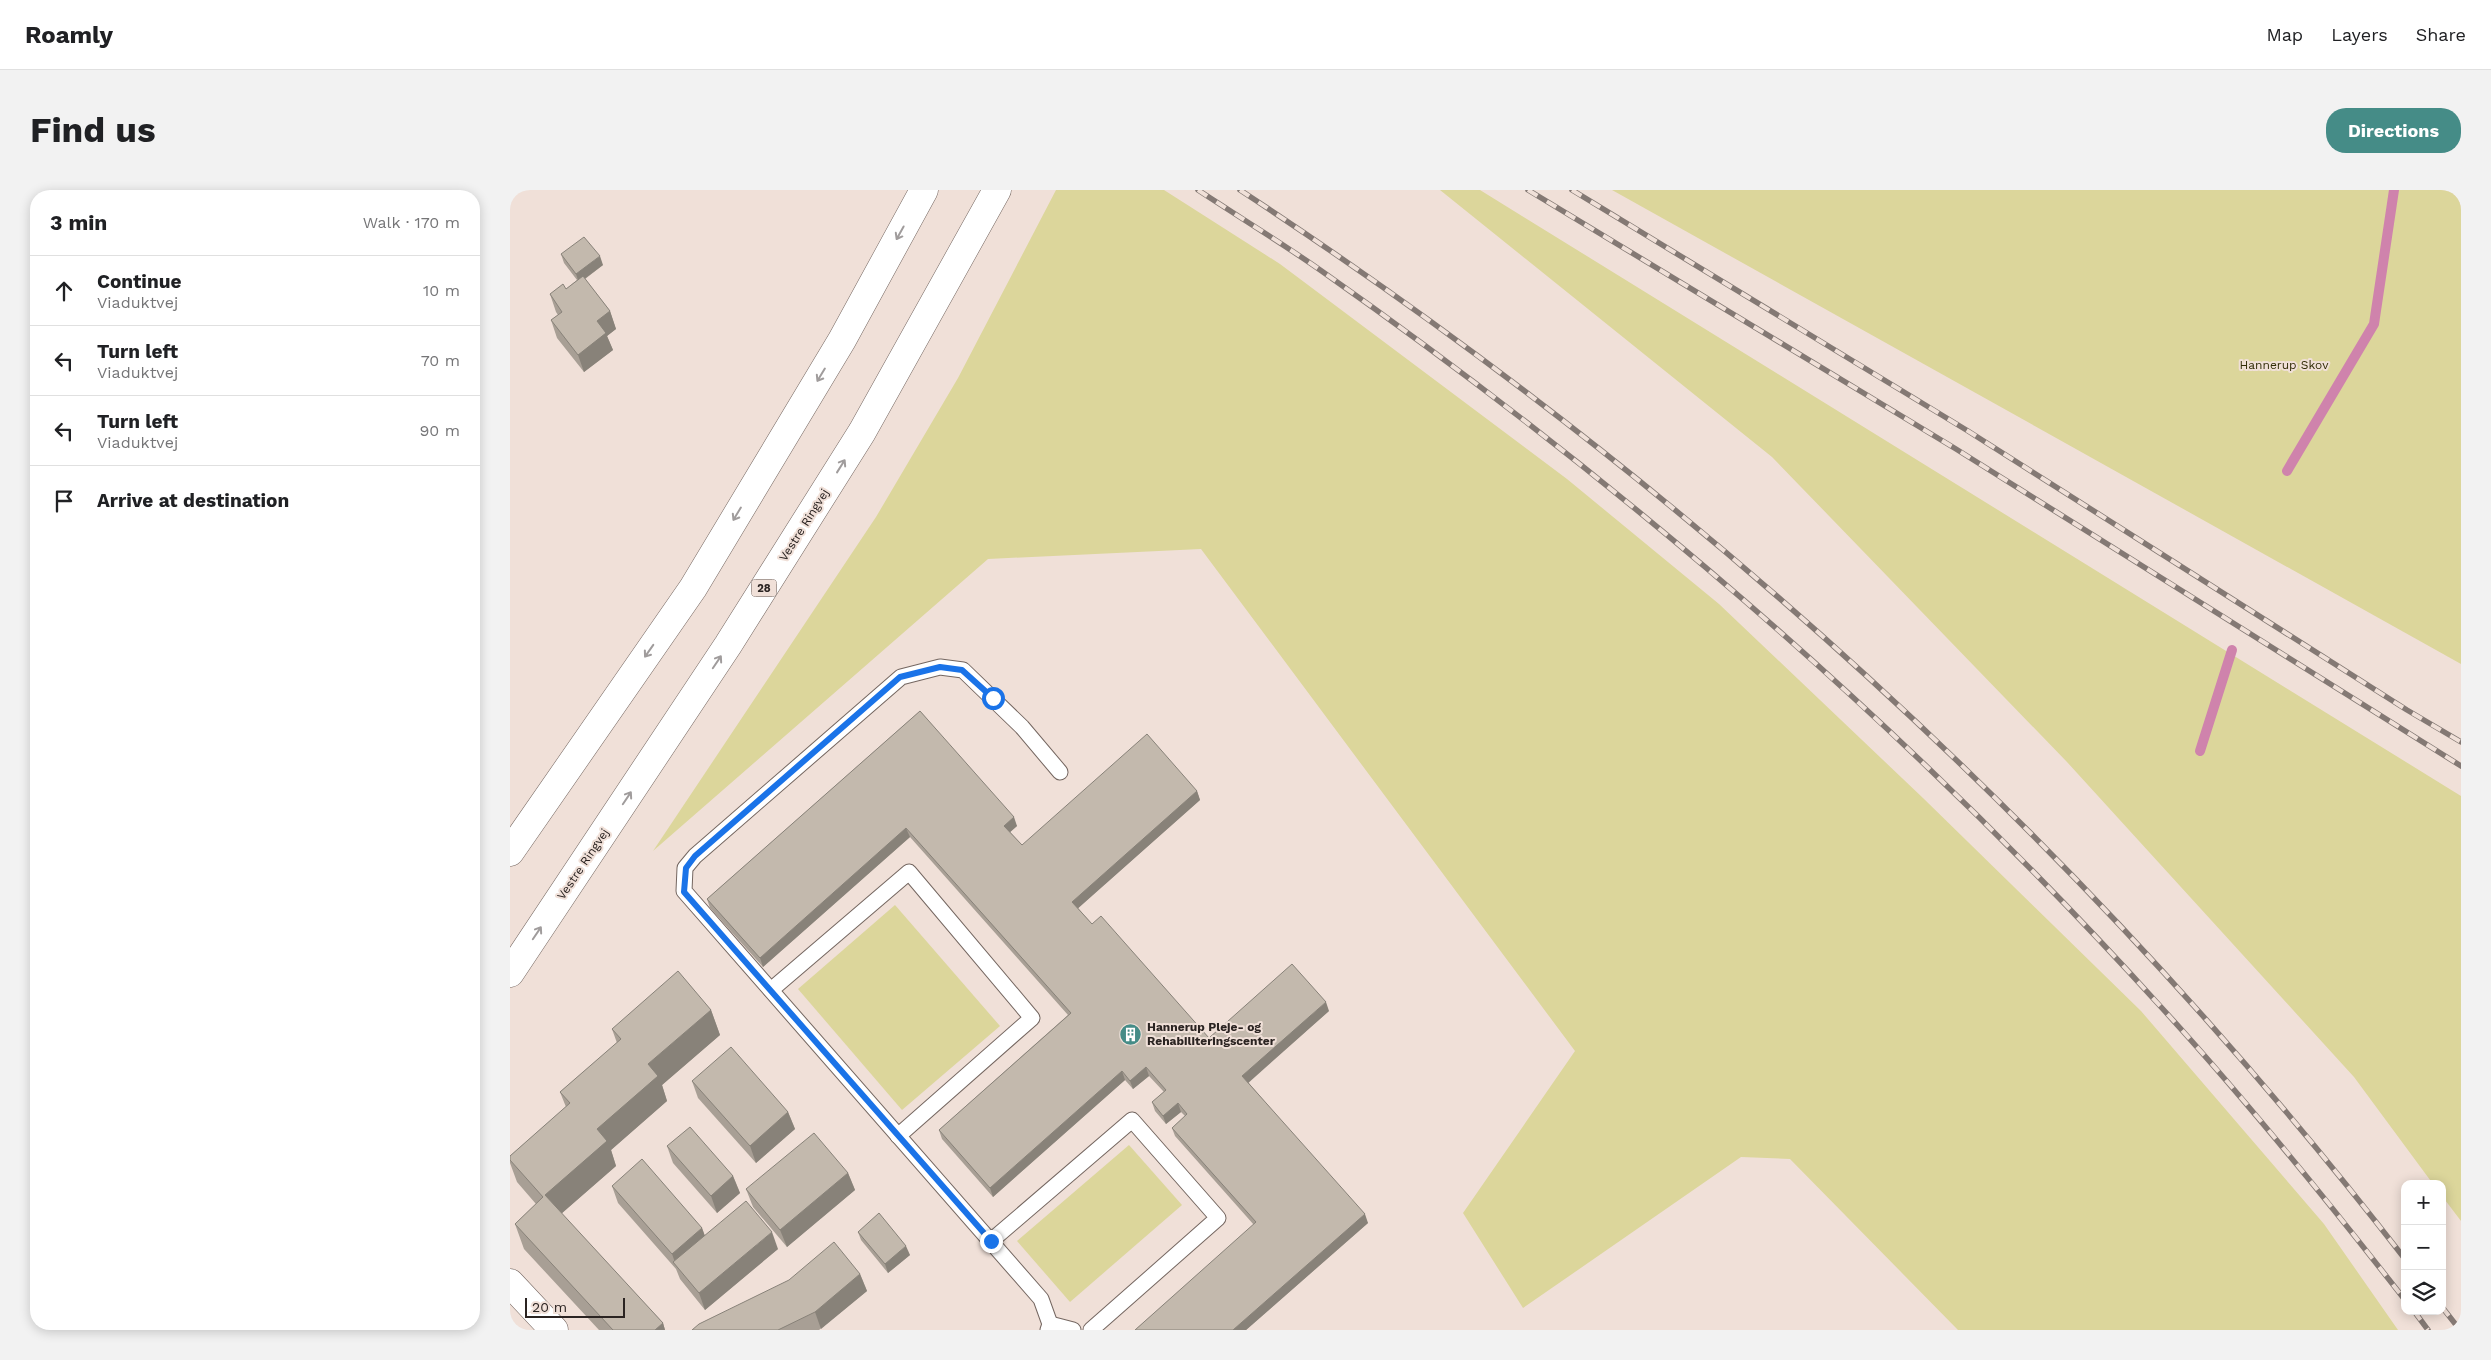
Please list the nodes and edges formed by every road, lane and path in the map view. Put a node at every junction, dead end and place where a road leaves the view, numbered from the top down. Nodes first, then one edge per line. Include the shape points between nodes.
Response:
1 (924, 190) edge
2 (997, 190) edge
3 (1060, 772) dead end
4 (510, 852) edge
5 (510, 974) edge
6 (771, 990) junction
7 (898, 1136) junction
8 (991, 1241) junction
9 (510, 1283) edge
10 (1051, 1328) edge
11 (554, 1330) edge
12 (1073, 1330) edge
13 (1091, 1330) edge

1 -> 4 main road via 842,340 693,588
5 -> 2 main road, Vestre Ringvej / 28 via 728,645 862,432
3 - 6 lane via 1022,727 962,670 940,667 900,677 695,856 686,868 684,892
6 - 7 lane
6 - 7 lane via 909,872 1032,1018
7 - 8 lane
8 - 10 lane via 1041,1299
8 - 13 lane via 1132,1120 1218,1218
9 - 11 main road
10 - 12 lane

